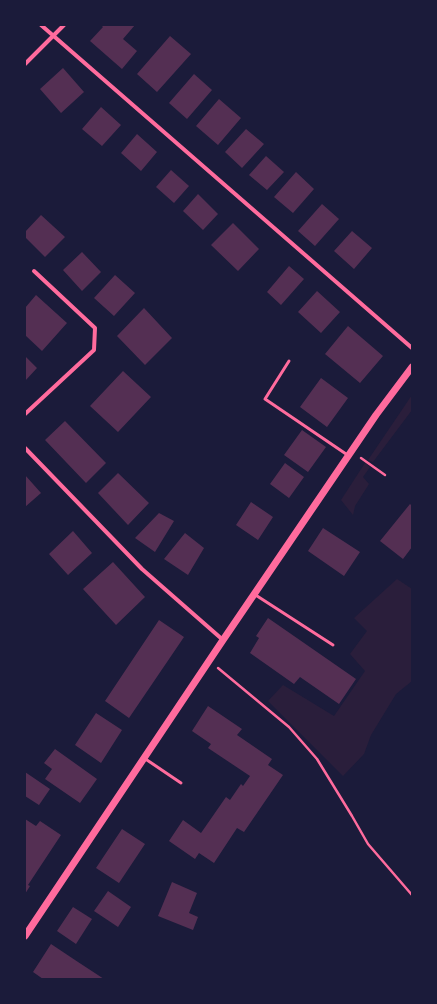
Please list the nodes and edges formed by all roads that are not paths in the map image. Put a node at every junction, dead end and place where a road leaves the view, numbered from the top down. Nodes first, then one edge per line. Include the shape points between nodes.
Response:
1 (41, 25) edge
2 (64, 25) edge
3 (54, 37) junction
4 (25, 64) edge
5 (34, 271) dead end
6 (412, 348) edge
7 (289, 361) dead end
8 (412, 367) edge
9 (25, 414) edge
10 (25, 448) edge
11 (349, 456) junction
12 (254, 594) junction
13 (223, 640) junction
14 (333, 645) dead end
15 (144, 758) junction
16 (181, 784) dead end
17 (25, 936) edge

1 - 3 street
2 - 3 street
3 - 4 street
3 - 6 street
5 - 9 street via 95,328 94,350
7 - 11 lane via 264,399
8 - 11 street
10 - 13 street via 142,568
11 - 12 street
12 - 13 street
12 - 14 lane
13 - 15 street
15 - 16 lane
15 - 17 street

